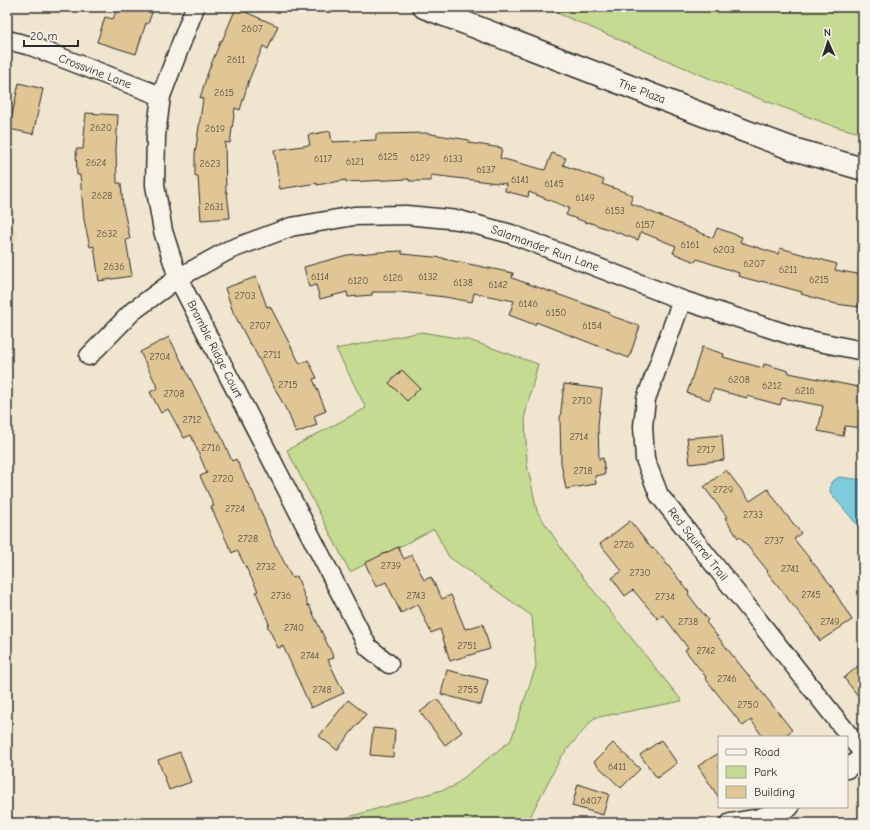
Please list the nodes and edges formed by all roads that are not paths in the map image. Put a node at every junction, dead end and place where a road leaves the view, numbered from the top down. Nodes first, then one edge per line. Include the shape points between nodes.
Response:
1 (195, 7) edge
2 (424, 7) edge
3 (7, 40) edge
4 (161, 96) junction
5 (863, 169) edge
6 (178, 278) junction
7 (682, 300) junction
8 (863, 351) edge
9 (89, 356) dead end
10 (389, 664) dead end
11 (863, 753) edge
12 (863, 756) edge
13 (848, 768) edge
14 (787, 808) edge
15 (730, 823) edge

1 - 4 street, Bramble Ridge Court
2 - 5 street, The Plaza via 794,149
3 - 4 street, Crossvine Lane via 31,46
4 - 6 street, Bramble Ridge Court via 156,136 155,186 163,231
6 - 7 street, Salamander Run Lane via 229,250 291,227 354,216 406,216 459,220 511,234
6 - 9 street, Salamander Run Lane via 133,311
6 - 10 street, Bramble Ridge Court via 368,647
7 - 8 street, Salamander Run Lane via 800,338
7 - 11 street, Red Squirrel Trail via 646,399 643,426 645,459 659,495
12 - 13 street
14 - 15 street via 760,818

